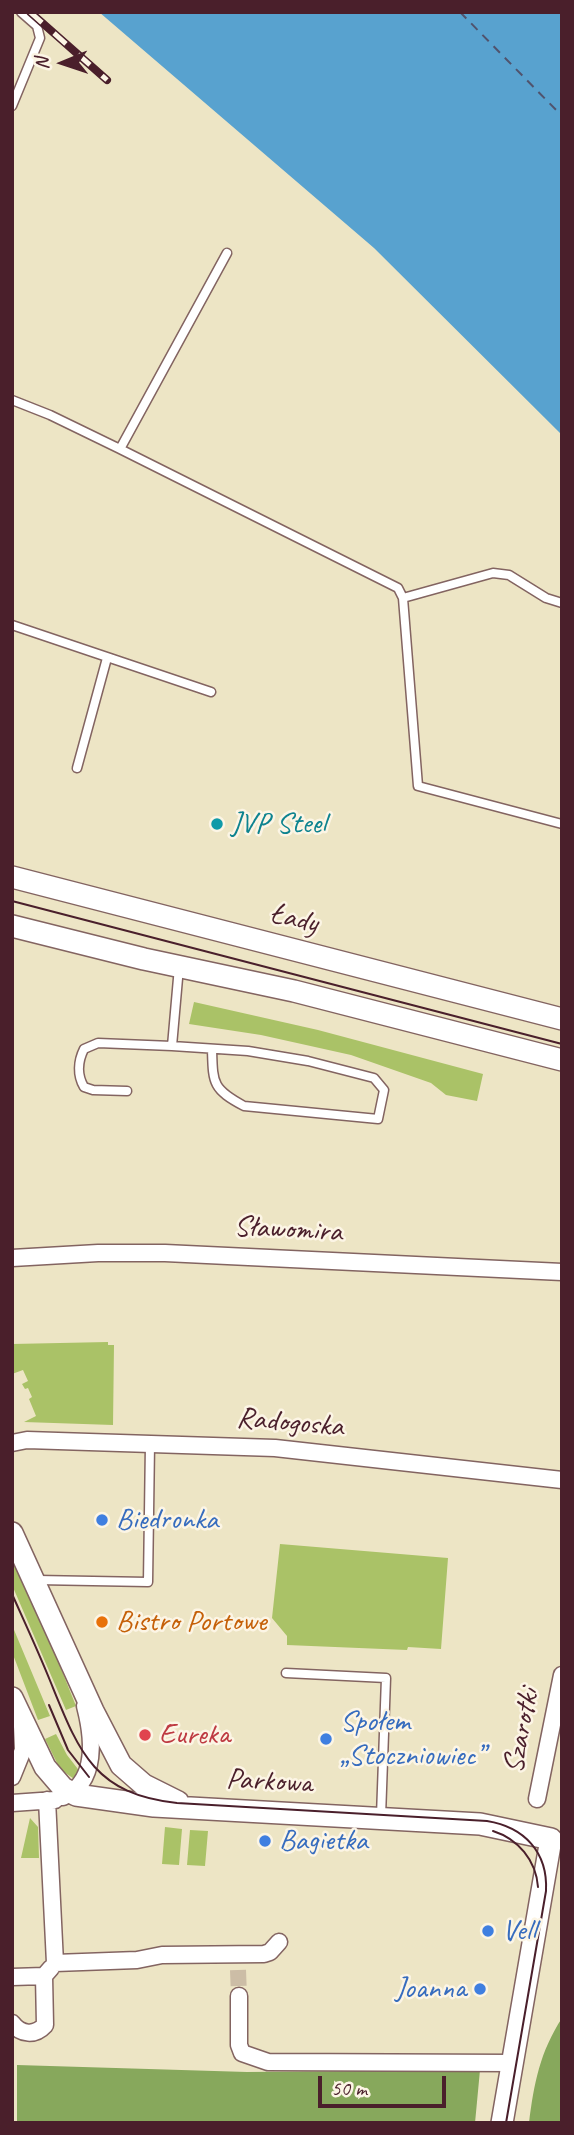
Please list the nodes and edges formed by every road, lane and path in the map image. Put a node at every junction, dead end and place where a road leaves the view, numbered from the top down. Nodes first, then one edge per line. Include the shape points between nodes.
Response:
1 (21, 12) edge
2 (12, 106) edge
3 (228, 253) dead end
4 (12, 400) edge
5 (120, 449) junction
6 (403, 598) junction
7 (562, 603) edge
8 (12, 625) edge
9 (107, 658) junction
10 (211, 692) dead end
11 (78, 768) dead end
12 (562, 824) edge
13 (12, 877) edge
14 (15, 928) edge
15 (179, 967) junction
16 (562, 1019) edge
17 (172, 1046) junction
18 (212, 1049) junction
19 (562, 1060) edge
20 (127, 1091) dead end
21 (12, 1258) edge
22 (562, 1272) edge
23 (12, 1443) edge
24 (150, 1443) junction
25 (562, 1480) edge
26 (12, 1532) edge
27 (34, 1580) junction
28 (74, 1666) junction
29 (286, 1673) dead end
30 (562, 1675) edge
31 (14, 1703) edge
32 (12, 1777) edge
33 (72, 1793) junction
34 (537, 1799) dead end
35 (47, 1800) junction
36 (100, 1800) junction
37 (12, 1803) edge
38 (218, 1810) junction
39 (381, 1818) junction
40 (556, 1841) edge
41 (279, 1942) dead end
42 (50, 1969) junction
43 (12, 1977) edge
44 (239, 1996) tunnel mouth
45 (12, 2022) edge
46 (513, 2063) junction
47 (502, 2123) edge

1 - 2 lane via 37,26 40,38
3 - 5 lane
4 - 5 lane
5 - 6 lane via 398,588
6 - 7 lane via 493,573 509,575
6 - 12 lane via 418,786
8 - 9 lane
9 - 10 lane
9 - 11 lane
13 - 16 street, Łady
14 - 15 street
15 - 17 lane
15 - 19 street
17 - 18 lane
17 - 20 lane via 98,1043 84,1049 79,1059 84,1087
18 - 18 lane via 308,1061 374,1078 384,1090 378,1119 244,1106 224,1096 213,1079
21 - 22 street, Sławomira via 165,1253
23 - 24 street, Radogoska
24 - 25 street, Radogoska via 289,1449
24 - 27 lane via 148,1582
26 - 27 street
27 - 28 street
28 - 33 street via 87,1713 90,1749 86,1778
28 - 38 street via 126,1771 177,1801
29 - 39 lane via 386,1678
30 - 34 street, Szarotki
31 - 32 street via 23,1741
31 - 33 street via 45,1767
33 - 35 street
33 - 36 street
35 - 36 street, Parkowa
35 - 37 street, Parkowa
35 - 42 street
36 - 38 street, Parkowa
38 - 39 street, Parkowa
39 - 40 street, Parkowa via 480,1824
40 - 46 street
41 - 42 street via 270,1952 237,1962 162,1955
42 - 43 street
42 - 45 street via 45,2025 26,2033
44 - 46 street via 242,2053 268,2062
46 - 47 street

